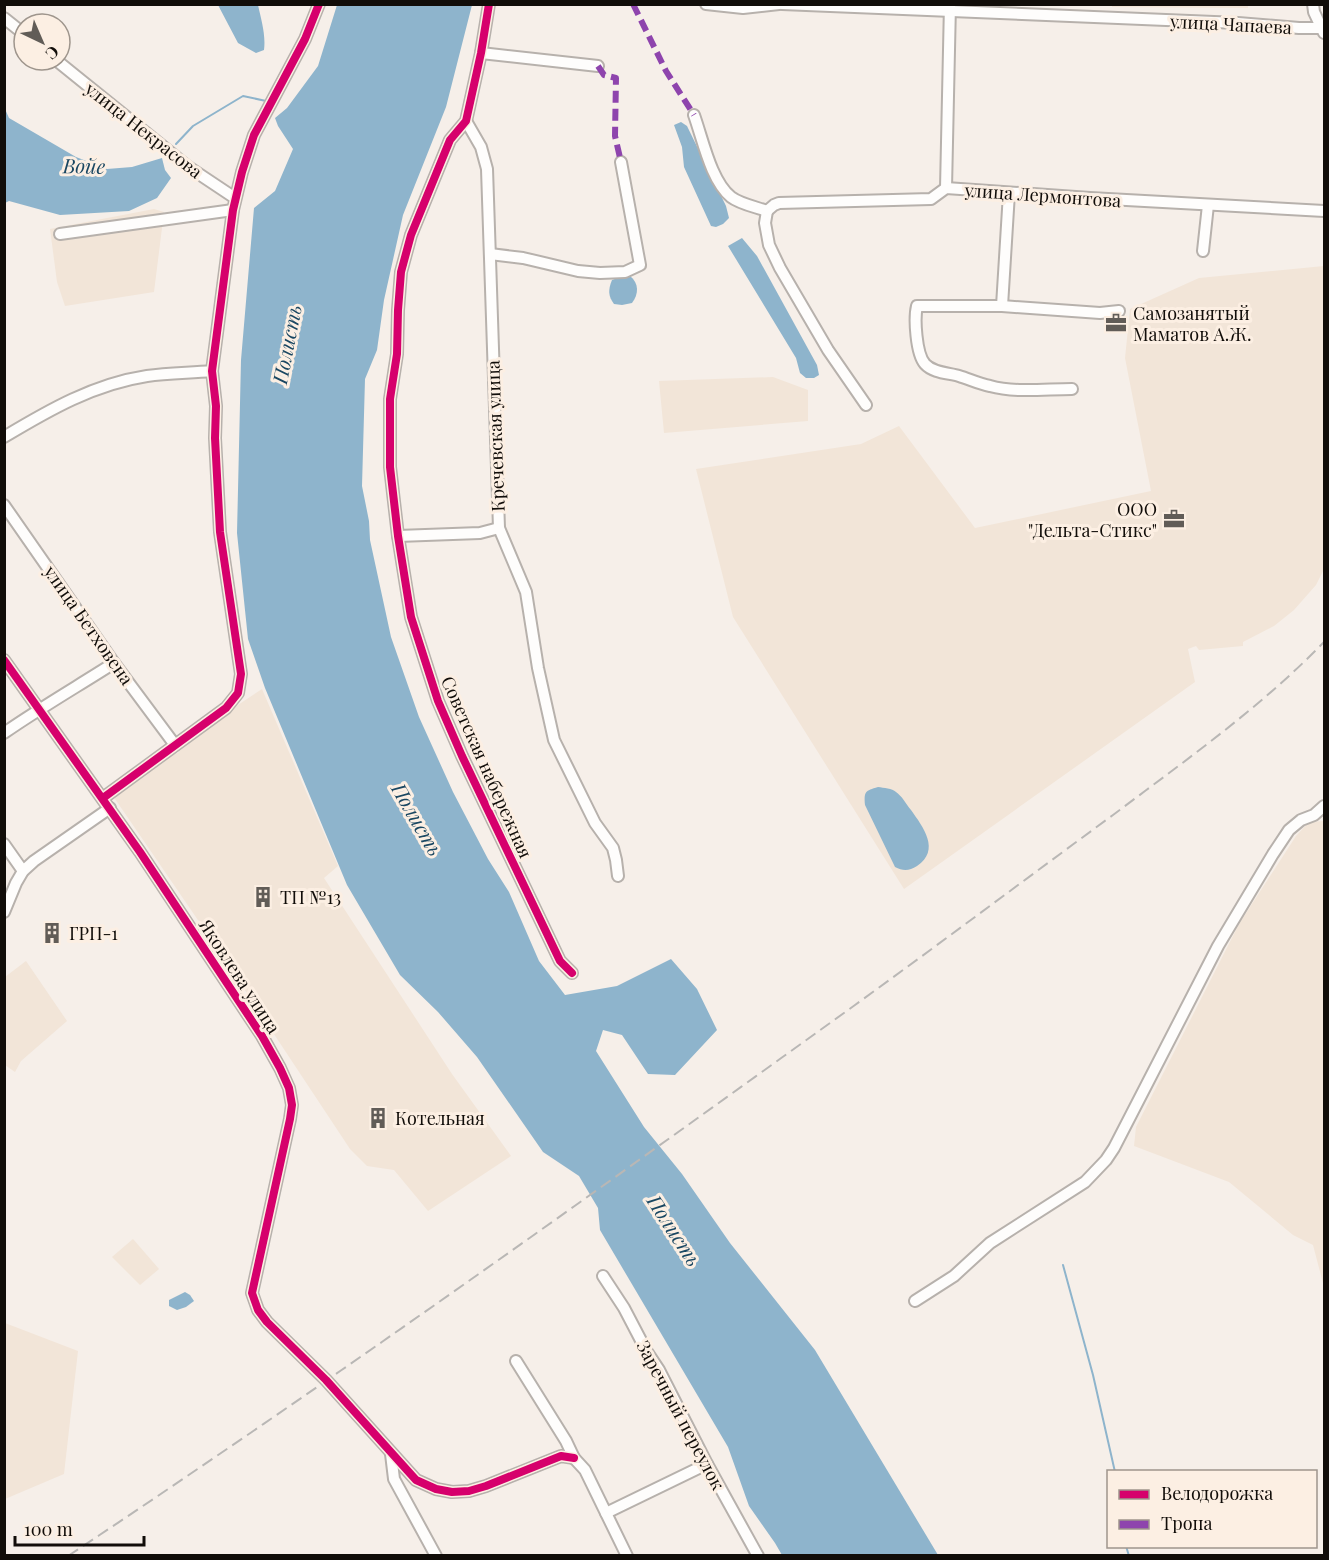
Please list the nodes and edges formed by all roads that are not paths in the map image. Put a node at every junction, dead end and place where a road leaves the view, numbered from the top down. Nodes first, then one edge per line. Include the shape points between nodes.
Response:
1 (319, 4) edge
2 (489, 4) edge
3 (706, 4) edge
4 (781, 4) edge
5 (1313, 4) edge
6 (950, 8) edge
7 (1322, 30) edge
8 (481, 53) junction
9 (598, 66) dead end
10 (71, 72) edge
11 (694, 115) dead end
12 (466, 121) junction
13 (621, 162) dead end
14 (946, 188) junction
15 (1009, 193) junction
16 (235, 198) junction
17 (1208, 205) junction
18 (233, 210) junction
19 (767, 211) junction
20 (1324, 211) edge
21 (60, 234) dead end
22 (1203, 251) dead end
23 (490, 254) junction
24 (1002, 306) junction
25 (1119, 310) dead end
26 (212, 371) junction
27 (1072, 389) dead end
28 (866, 405) dead end
29 (4, 437) edge
30 (4, 505) edge
31 (499, 528) junction
32 (398, 536) junction
33 (4, 660) edge
34 (114, 663) junction
35 (39, 710) junction
36 (4, 733) edge
37 (175, 744) junction
38 (103, 798) junction
39 (1324, 806) edge
40 (110, 808) junction
41 (4, 844) edge
42 (23, 871) junction
43 (618, 876) dead end
44 (4, 912) edge
45 (572, 973) dead end
46 (603, 1276) dead end
47 (915, 1301) dead end
48 (516, 1361) dead end
49 (391, 1454) junction
50 (574, 1458) junction
51 (707, 1464) junction
52 (606, 1513) junction
53 (436, 1556) edge
54 (627, 1556) edge
55 (758, 1556) edge

1 - 16 street via 305,39 254,135
2 - 8 street, Советская набережная
3 - 4 street, улица Чапаева via 743,8
4 - 6 street, улица Чапаева
5 - 7 street
6 - 7 street, улица Чапаева
6 - 14 street
8 - 9 street
8 - 12 street, Советская набережная
10 - 16 street, улица Некрасова via 188,166
11 - 19 street via 723,189 733,198
12 - 23 street, Кречевская улица via 481,147 487,169
12 - 32 street, Советская набережная via 450,140 411,235 401,272 397,354 390,399 390,467
13 - 23 street via 640,265 625,272 600,273
14 - 15 street, улица Лермонтова
14 - 19 street, улица Лермонтова via 931,199 779,203
15 - 17 street, улица Лермонтова
15 - 24 street
16 - 18 street
17 - 20 street, улица Лермонтова
17 - 22 street
18 - 21 street
18 - 26 street
19 - 28 street via 769,245 780,268
23 - 31 street, Кречевская улица
24 - 25 street via 1100,313
24 - 27 street via 917,306 920,356 926,365 991,387
26 - 29 street via 148,376 110,384 78,396
26 - 37 street via 220,532 241,674 238,693 226,708
30 - 34 street, улица Бетховена
31 - 32 street via 480,533
31 - 43 street, Кречевская улица via 526,592 554,740 595,824 613,848
32 - 45 street, Советская набережная via 411,617 438,701 560,961
33 - 35 street, Яковлева улица
34 - 35 street
34 - 37 street, улица Бетховена
35 - 36 street
35 - 38 street, Яковлева улица
37 - 38 street
38 - 40 street, Яковлева улица
39 - 47 street via 1289,830 1273,854 1218,946 1106,1160 1085,1182 990,1243 954,1276
40 - 42 street
40 - 49 street, Яковлева улица via 262,1036 289,1088 290,1119 252,1293 258,1310
41 - 42 street
42 - 44 street
46 - 51 street, Заречный переулок via 659,1370
48 - 50 street
49 - 50 street, Яковлева улица via 416,1480 452,1492 486,1486 561,1456
49 - 53 street via 394,1479
50 - 52 street via 585,1470
51 - 52 street
51 - 55 street, Заречный переулок
52 - 54 street

